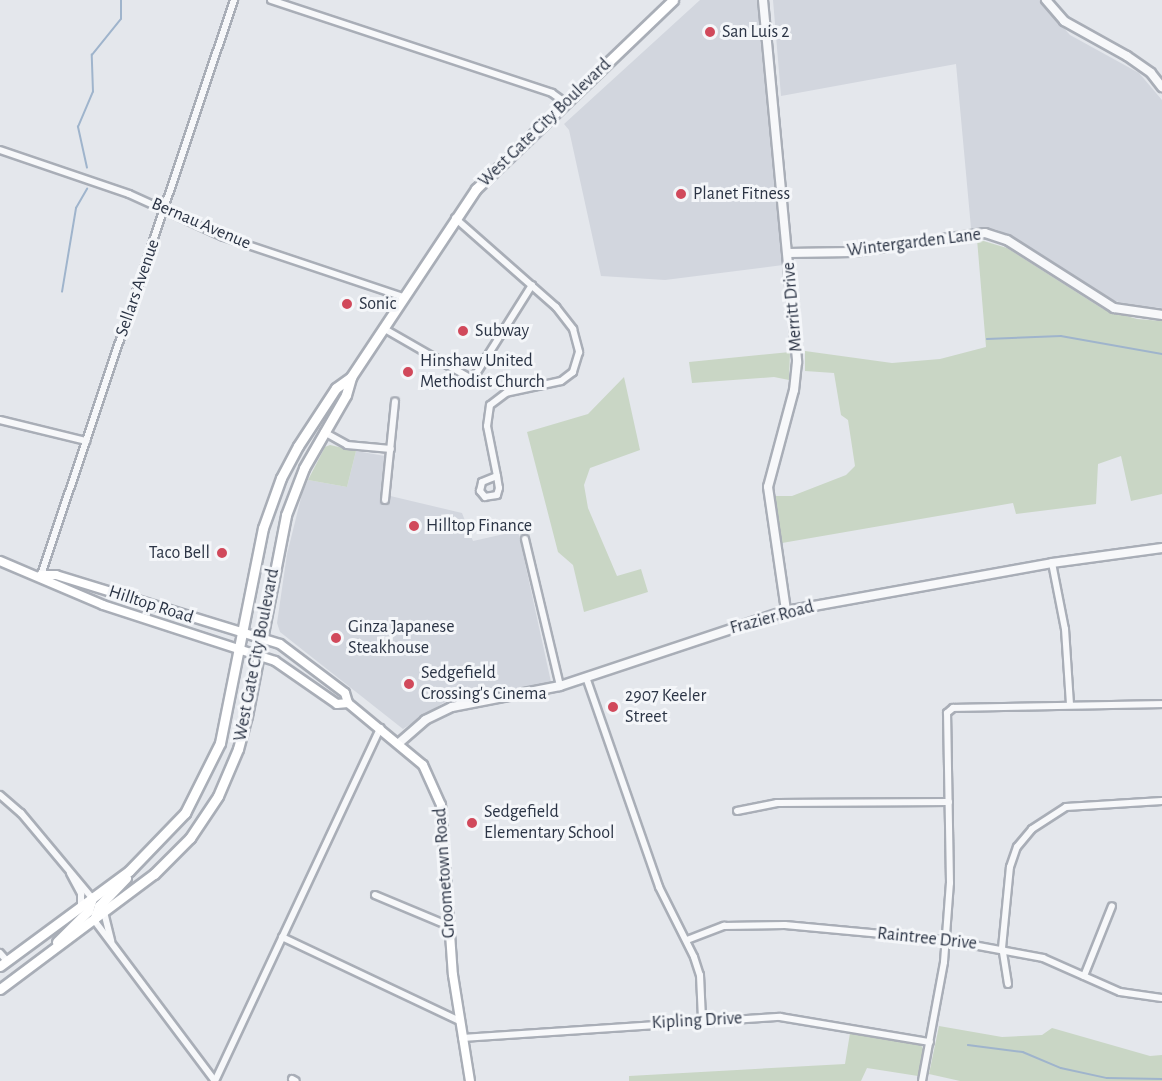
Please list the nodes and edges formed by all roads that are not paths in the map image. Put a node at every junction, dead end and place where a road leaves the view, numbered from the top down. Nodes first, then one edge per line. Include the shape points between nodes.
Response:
1 (234, 0) edge
2 (272, 0) edge
3 (674, 0) edge
4 (763, 0) edge
5 (1046, 0) edge
6 (1162, 87) edge
7 (566, 103) junction
8 (0, 150) edge
9 (164, 211) junction
10 (455, 218) junction
11 (788, 253) junction
12 (532, 285) junction
13 (403, 297) junction
14 (1162, 315) edge
15 (382, 328) junction
16 (351, 377) junction
17 (395, 402) dead end
18 (0, 420) edge
19 (324, 432) junction
20 (86, 441) junction
21 (391, 450) junction
22 (497, 476) dead end
23 (385, 500) dead end
24 (525, 539) dead end
25 (1162, 548) edge
26 (0, 561) edge
27 (1052, 562) junction
28 (41, 575) junction
29 (786, 611) junction
30 (243, 634) junction
31 (262, 638) junction
32 (240, 649) junction
33 (259, 654) junction
34 (586, 677) junction
35 (560, 686) junction
36 (348, 703) junction
37 (1162, 704) edge
38 (1070, 705) junction
39 (380, 728) junction
40 (399, 743) junction
41 (0, 795) edge
42 (1162, 801) edge
43 (949, 802) junction
44 (736, 811) dead end
45 (141, 860) junction
46 (69, 869) junction
47 (375, 895) dead end
48 (92, 898) junction
49 (81, 906) junction
50 (1112, 906) dead end
51 (104, 912) junction
52 (94, 920) junction
53 (449, 926) junction
54 (282, 937) junction
55 (687, 940) junction
56 (946, 940) junction
57 (111, 941) junction
58 (1002, 948) junction
59 (44, 957) junction
60 (2, 960) edge
61 (1084, 976) junction
62 (1008, 984) dead end
63 (0, 989) edge
64 (1162, 998) edge
65 (702, 1019) junction
66 (460, 1021) junction
67 (462, 1038) junction
68 (930, 1042) junction
69 (215, 1081) edge
70 (470, 1081) edge
71 (922, 1081) edge

1 - 9 street, Sellars Avenue
2 - 7 street via 552,93
3 - 7 main road, West Gate City Boulevard
4 - 11 street, Merritt Drive
5 - 6 street via 1064,21 1151,72
7 - 10 main road, West Gate City Boulevard via 503,161
8 - 9 street, Bernau Avenue via 97,182
9 - 13 street, Bernau Avenue via 224,237
9 - 20 street, Sellars Avenue
10 - 12 street
10 - 13 main road, West Gate City Boulevard
11 - 14 street, Wintergarden Lane via 853,252 985,233 1007,240 1114,308
11 - 29 street, Merritt Drive via 796,370 768,496
12 - 15 street via 476,374 464,378
12 - 22 street via 573,329 579,352 573,372 561,381 506,393 490,405 487,426
13 - 15 main road, West Gate City Boulevard
15 - 16 main road, West Gate City Boulevard
16 - 19 main road, West Gate City Boulevard via 346,395
16 - 30 main road, West Gate City Boulevard via 336,388 281,478 263,528
17 - 21 street
18 - 20 street
19 - 21 street via 347,445
19 - 31 main road, West Gate City Boulevard via 301,475 286,515
20 - 28 street, Sellars Avenue
21 - 23 street
24 - 35 street
25 - 27 street, Frazier Road
26 - 28 main road, Hilltop Road
27 - 29 street, Frazier Road
27 - 38 street via 1065,629
28 - 30 main road, Hilltop Road via 56,575
28 - 32 main road, Hilltop Road via 52,585 103,605
29 - 34 street, Frazier Road
30 - 31 main road, Hilltop Road
30 - 32 main road, West Gate City Boulevard
31 - 33 main road, West Gate City Boulevard
31 - 36 main road, Groometown Road via 291,651 345,693
32 - 33 main road, Groometown Road
32 - 45 main road, West Gate City Boulevard via 224,728 205,778 180,819
33 - 36 main road, Groometown Road via 282,664 337,704
33 - 51 main road, West Gate City Boulevard via 238,749 209,810 167,862
34 - 35 street, Frazier Road
34 - 55 street via 660,887
35 - 40 street, Frazier Road via 450,708 425,720
36 - 39 main road, Groometown Road
37 - 38 street
38 - 43 street via 953,708 947,713
39 - 40 main road, Groometown Road
39 - 54 street
40 - 53 main road, Groometown Road via 423,765 439,796
41 - 46 street via 15,805
42 - 58 street via 1066,807 1032,829 1017,848 1010,867
43 - 44 street via 777,803
43 - 56 street
45 - 48 main road, West Gate City Boulevard
45 - 52 main road via 99,906
46 - 48 street
46 - 49 street via 81,894
47 - 53 street
48 - 49 main road, West Gate City Boulevard
48 - 59 main road via 86,914
49 - 60 main road, West Gate City Boulevard
50 - 61 street
51 - 52 main road, West Gate City Boulevard
51 - 57 street
52 - 57 street
52 - 59 main road, West Gate City Boulevard
53 - 66 main road, Groometown Road
54 - 66 street
54 - 69 street
55 - 56 street, Raintree Drive via 724,926 785,925
55 - 65 street via 700,975
56 - 58 street, Raintree Drive
56 - 68 street
57 - 69 street
58 - 61 street, Raintree Drive via 1043,958
58 - 62 street
59 - 63 main road, West Gate City Boulevard
61 - 64 street, Raintree Drive via 1120,992
65 - 67 street, Kipling Drive
65 - 68 street, Kipling Drive via 780,1017
66 - 67 main road, Groometown Road
67 - 70 main road, Groometown Road
68 - 71 street

